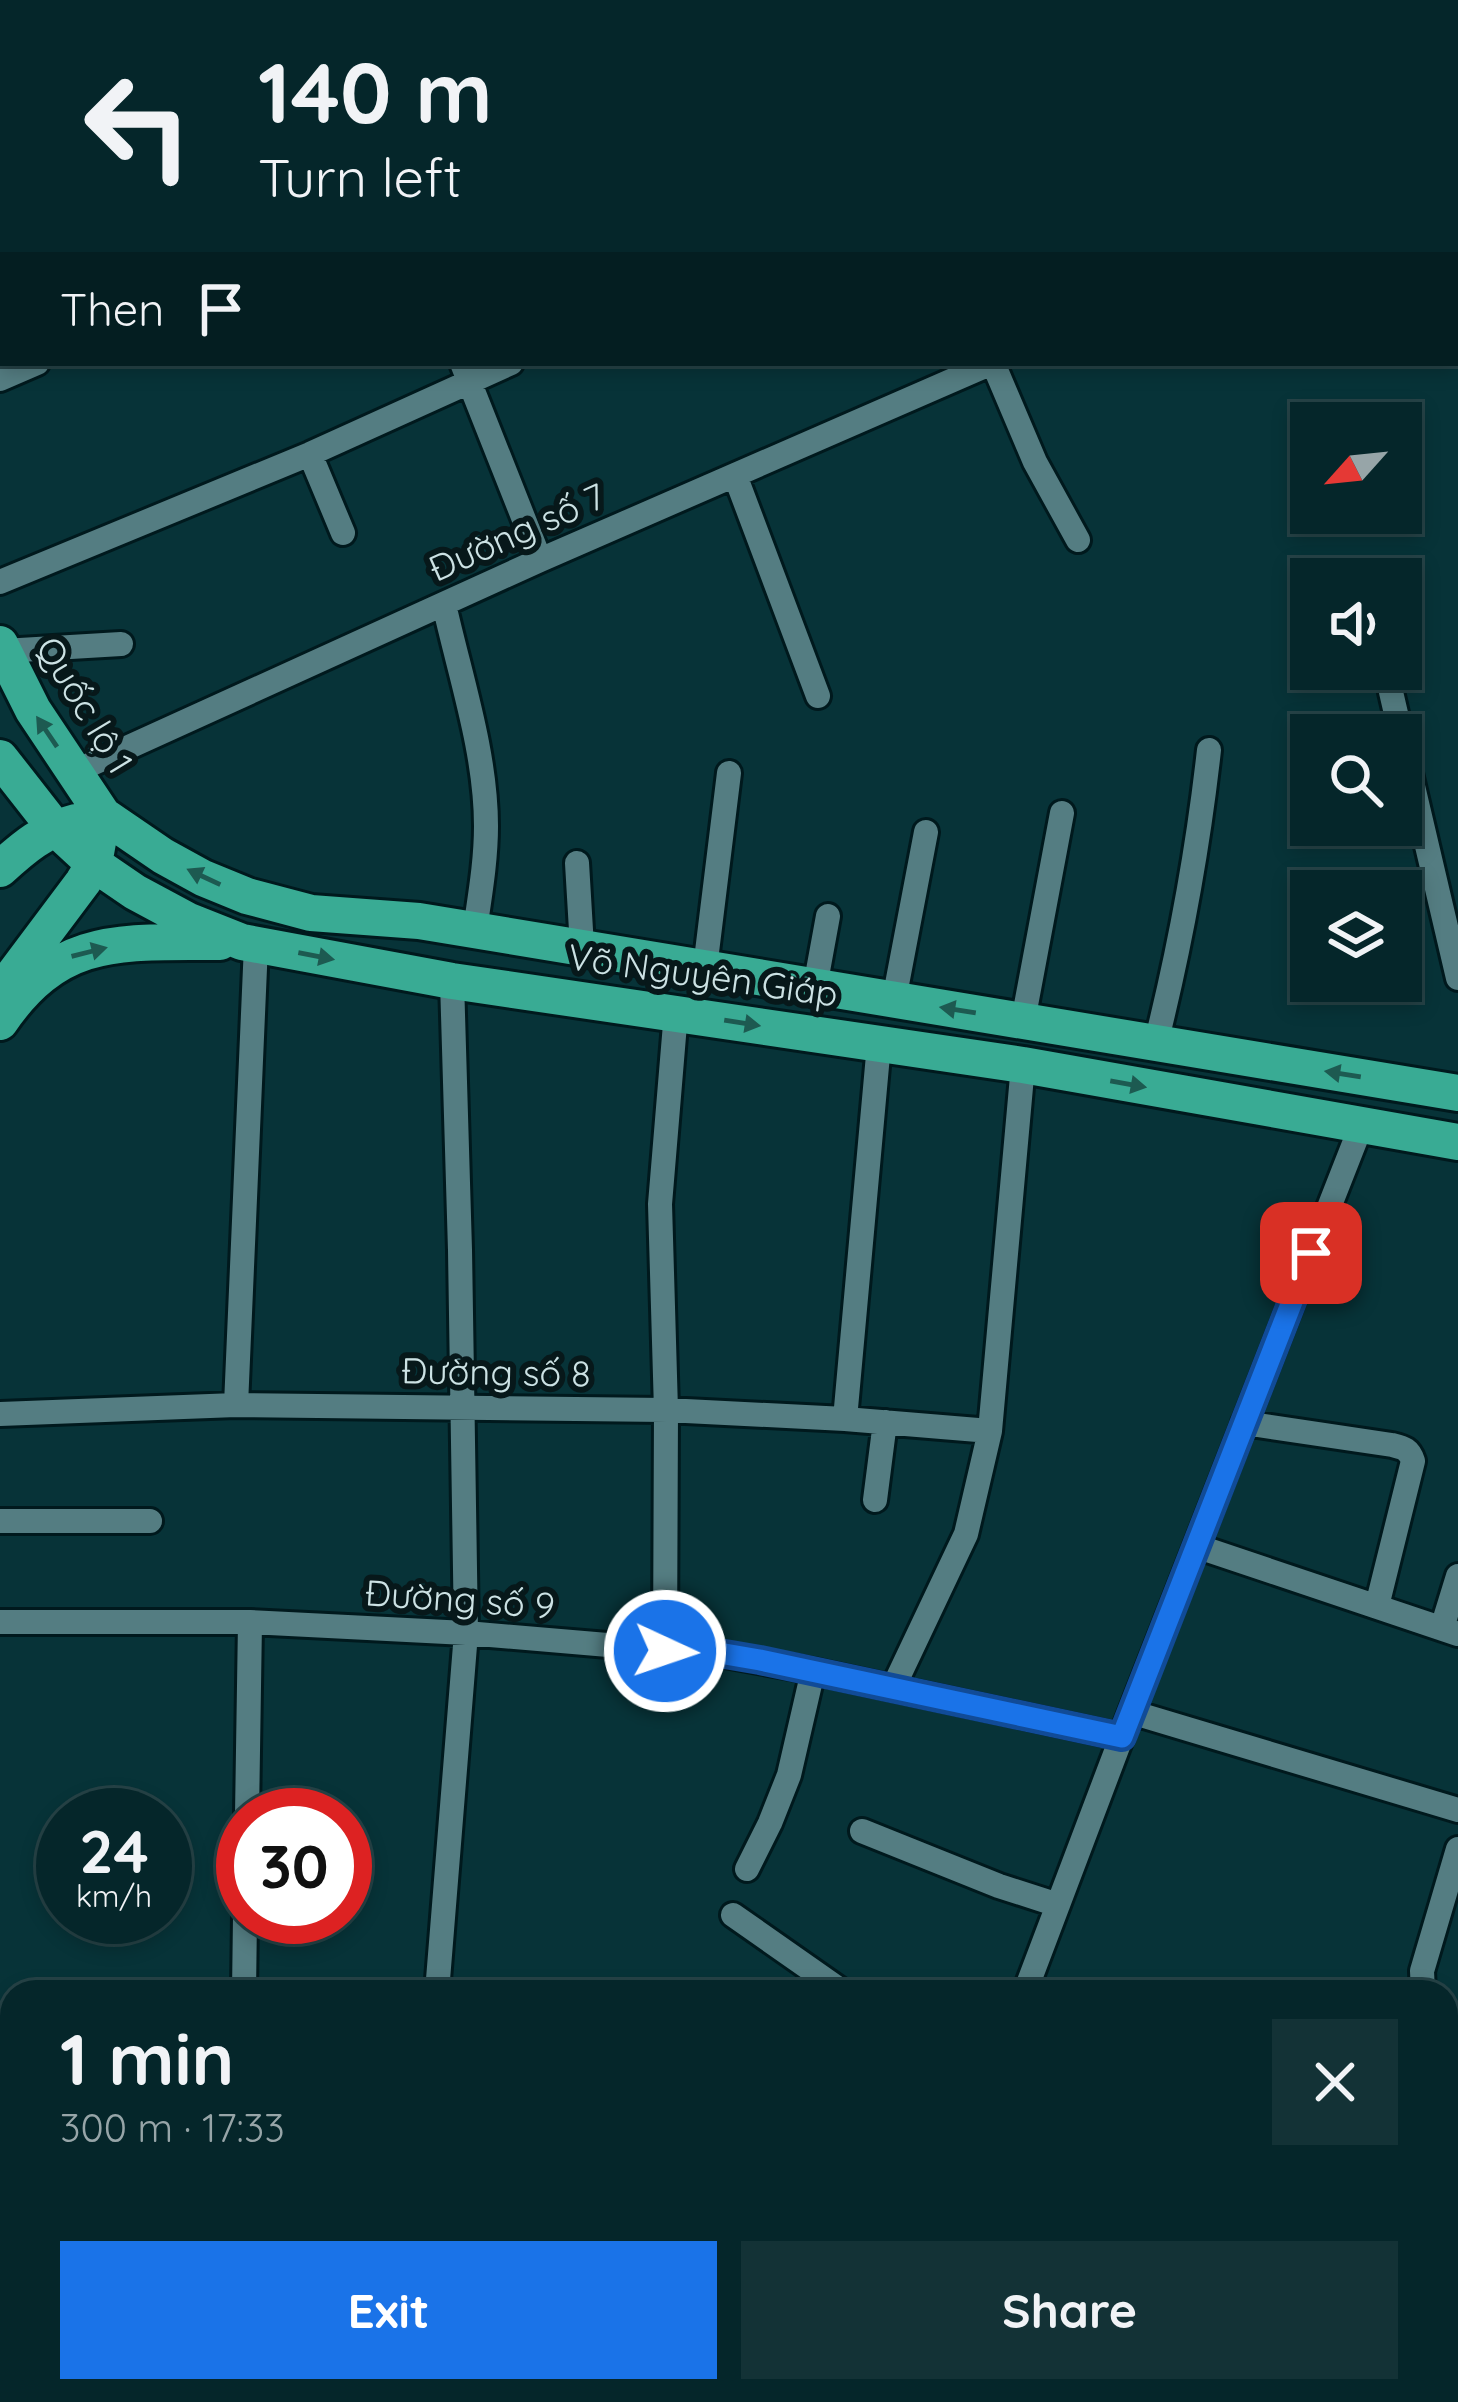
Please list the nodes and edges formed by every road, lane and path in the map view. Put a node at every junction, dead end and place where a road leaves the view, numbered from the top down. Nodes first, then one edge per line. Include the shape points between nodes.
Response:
1 (31, 366) edge
2 (496, 366) edge
3 (985, 366) edge
4 (993, 366) edge
5 (466, 372) edge
6 (0, 379) edge
7 (310, 454) junction
8 (735, 475) junction
9 (344, 533) dead end
10 (1078, 540) dead end
11 (540, 560) junction
12 (0, 582) edge
13 (444, 604) junction
14 (121, 644) dead end
15 (1, 647) edge
16 (1391, 692) dead end
17 (818, 696) dead end
18 (1396, 714) edge
19 (1209, 751) dead end
20 (0, 758) edge
21 (74, 772) junction
22 (729, 773) dead end
23 (1062, 813) dead end
24 (103, 815) junction
25 (1422, 825) edge
26 (54, 827) junction
27 (926, 832) dead end
28 (577, 863) dead end
29 (94, 864) junction
30 (0, 869) edge
31 (828, 916) dead end
32 (475, 930) junction
33 (249, 943) junction
34 (582, 947) junction
35 (706, 968) junction
36 (1458, 978) edge
37 (452, 981) junction
38 (815, 987) junction
39 (0, 993) edge
40 (894, 1000) junction
41 (676, 1012) junction
42 (1023, 1021) junction
43 (0, 1022) edge
44 (1156, 1043) junction
45 (879, 1044) junction
46 (1023, 1065) junction
47 (1458, 1094) edge
48 (1361, 1126) junction
49 (1458, 1142) edge
50 (236, 1405) junction
51 (462, 1407) junction
52 (666, 1410) junction
53 (0, 1414) edge
54 (845, 1419) junction
55 (885, 1422) junction
56 (1244, 1423) junction
57 (990, 1431) junction
58 (875, 1500) dead end
59 (150, 1520) dead end
60 (0, 1521) edge
61 (1196, 1546) junction
62 (1458, 1576) edge
63 (1377, 1606) junction
64 (0, 1622) edge
65 (250, 1622) junction
66 (1450, 1631) edge
67 (466, 1633) junction
68 (665, 1651) junction
69 (813, 1671) junction
70 (893, 1688) junction
71 (1131, 1712) junction
72 (1122, 1737) junction
73 (247, 1788) edge
74 (1458, 1810) edge
75 (862, 1831) dead end
76 (1458, 1849) edge
77 (747, 1869) dead end
78 (1058, 1905) junction
79 (733, 1915) dead end
80 (245, 1944) edge
81 (244, 1980) edge
82 (437, 1980) edge
83 (826, 1980) edge
84 (1030, 1980) edge
85 (1422, 1980) edge

1 - 6 street
2 - 5 street
3 - 8 street, Đường số 7
4 - 10 street
5 - 7 street
5 - 11 street
7 - 9 street
7 - 12 street
8 - 11 street, Đường số 7
8 - 17 street
11 - 13 street, Đường số 7
13 - 21 street, Đường số 7
13 - 32 street via 486,822
14 - 15 street
21 -> 15 highway, Quốc lộ 1
16 - 18 street
19 - 44 street
20 - 26 highway, Võ Nguyên Giáp
21 - 24 highway, Quốc lộ 1
22 - 35 street
23 - 42 street
24 - 26 highway
24 - 29 highway, Quốc lộ 1
32 -> 24 highway, Võ Nguyên Giáp via 311,913 247,896
25 - 36 street
26 - 29 highway, Võ Nguyên Giáp
26 - 30 highway
27 - 40 street
28 - 34 street
29 - 33 highway, Võ Nguyên Giáp via 189,922
29 - 39 highway, Quốc lộ 1
31 - 38 street
32 - 34 highway, Võ Nguyên Giáp
33 -> 37 highway, Võ Nguyên Giáp
43 -> 33 highway via 42,974 71,955 140,943
33 - 50 street
34 - 35 highway, Võ Nguyên Giáp
35 - 38 highway, Võ Nguyên Giáp
37 - 41 highway, Võ Nguyên Giáp
37 - 51 street
38 - 40 highway, Võ Nguyên Giáp
42 -> 40 highway, Võ Nguyên Giáp
41 -> 45 highway, Võ Nguyên Giáp
41 - 52 street via 660,1204
42 - 44 highway, Võ Nguyên Giáp
47 -> 44 highway, Võ Nguyên Giáp
45 - 46 highway, Võ Nguyên Giáp
45 - 54 street
46 -> 48 highway, Võ Nguyên Giáp
46 - 57 street
48 - 49 highway, Võ Nguyên Giáp
48 - 56 street
50 - 51 street, Đường số 8
50 - 53 street, Đường số 8
51 - 52 street, Đường số 8
51 - 67 street
52 - 54 street, Đường số 8
52 - 68 street
54 - 55 street, Đường số 8
55 - 57 street, Đường số 8
55 - 58 street
56 - 61 street
56 - 63 street via 1406,1448 1412,1461
57 - 70 street via 966,1534
59 - 60 street
61 - 63 street
61 - 71 street
62 - 66 street
63 - 66 street
64 - 65 street, Đường số 9
65 - 67 street, Đường số 9
65 - 73 street
67 - 68 street, Đường số 9
67 - 82 street
68 - 69 street, Đường số 9
69 - 70 street, Đường số 9
69 - 77 street via 789,1775
70 - 72 street, Đường số 9
71 - 72 street
71 - 74 street
72 - 78 street
75 - 78 street
76 - 85 street
78 - 84 street
79 - 83 street
80 - 81 street

